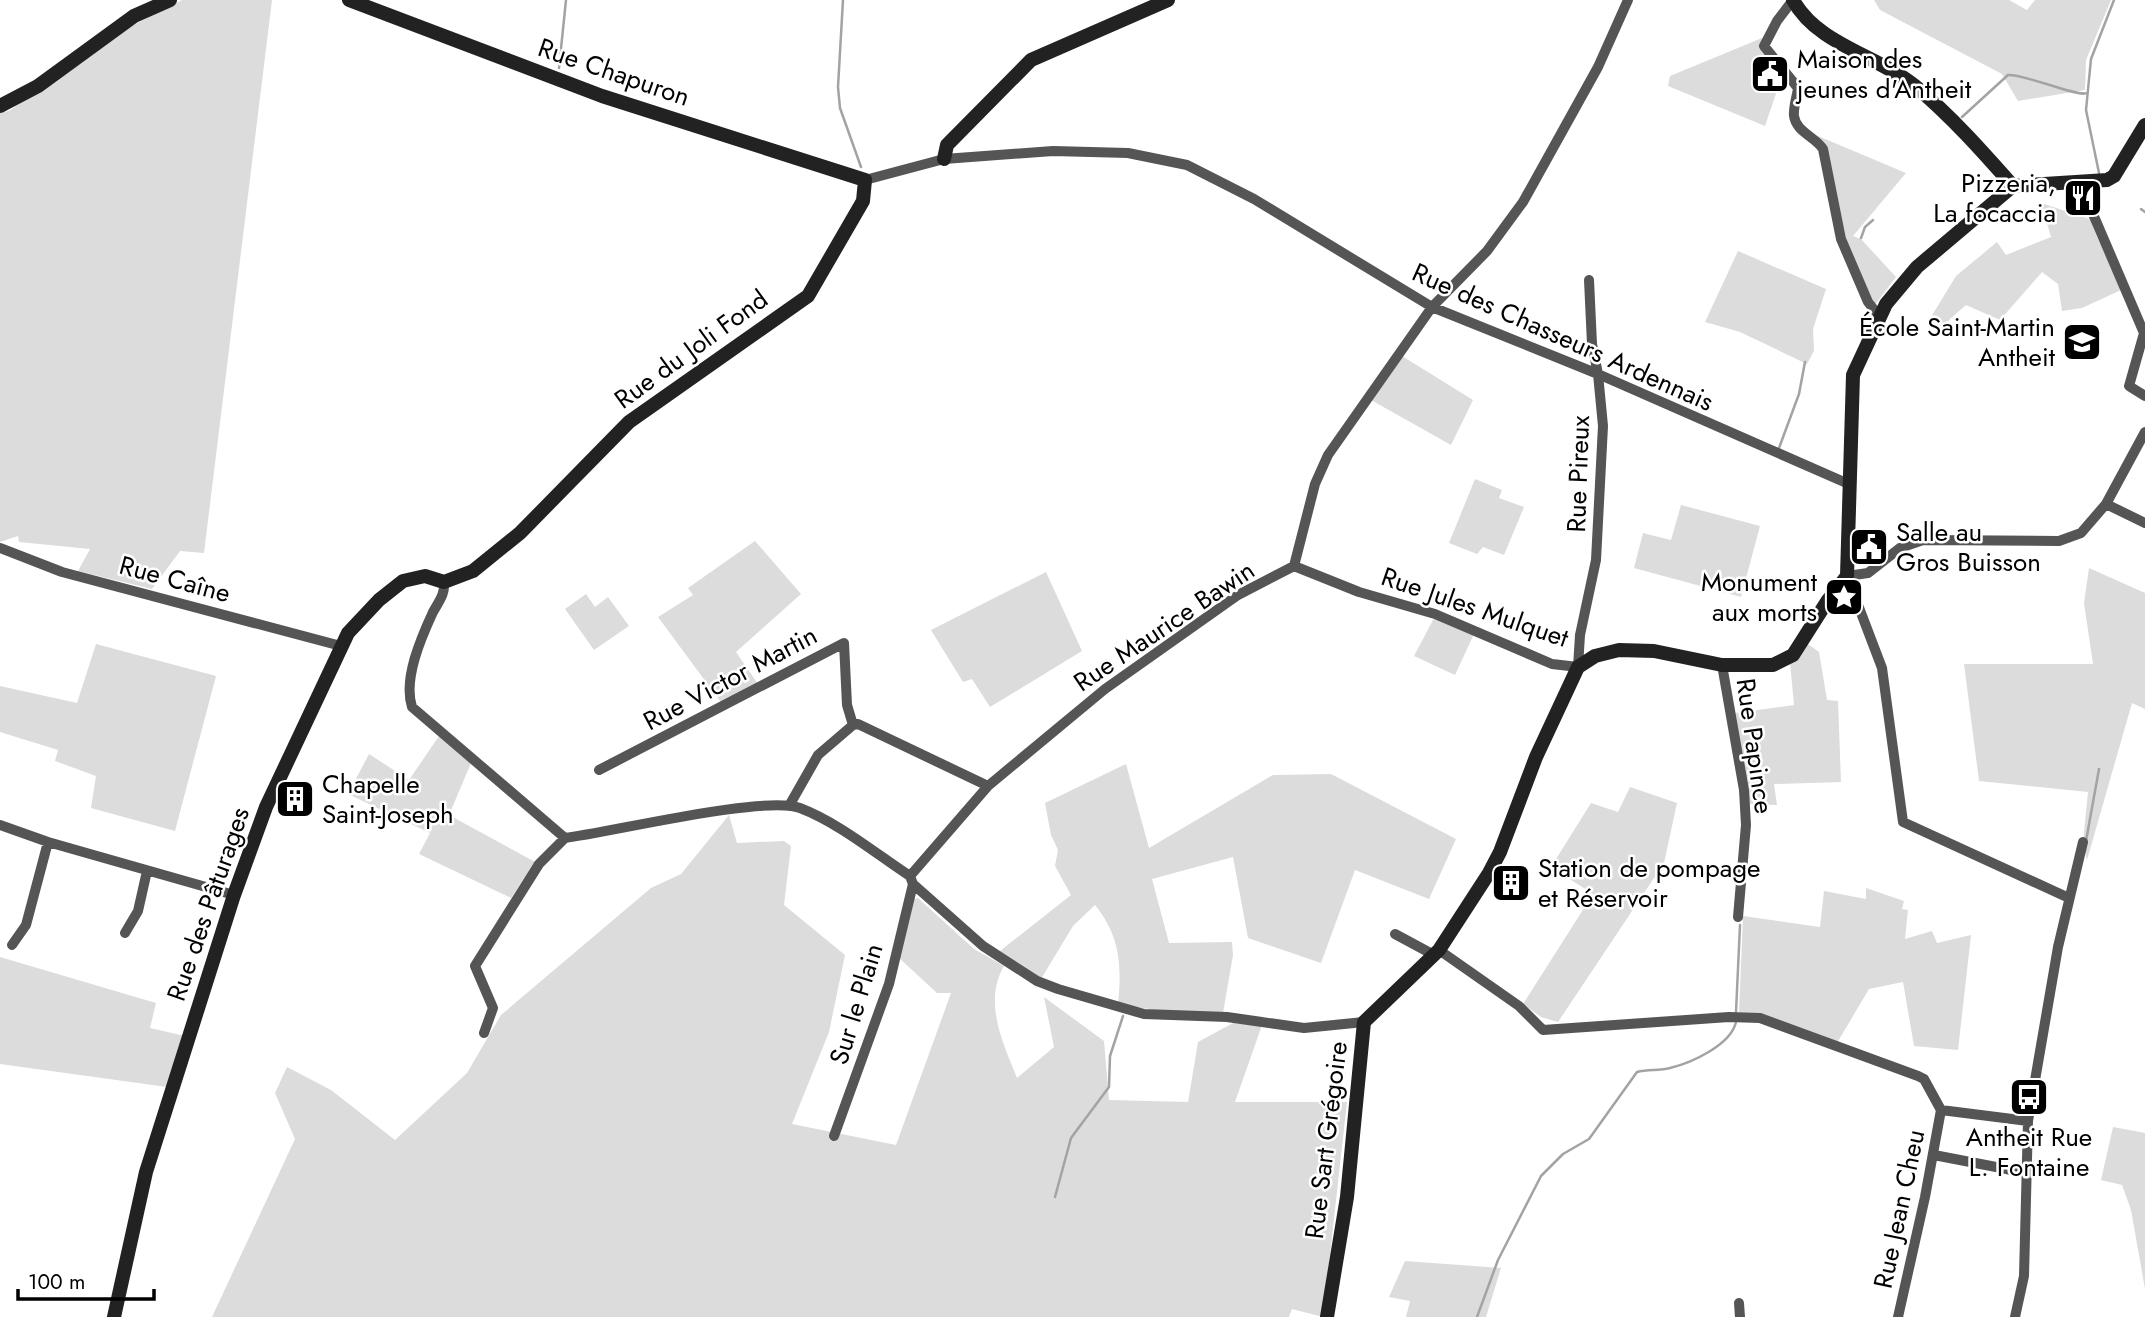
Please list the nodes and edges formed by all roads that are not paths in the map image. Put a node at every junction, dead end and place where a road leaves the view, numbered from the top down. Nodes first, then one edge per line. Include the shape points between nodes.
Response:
1 (170, 0) edge
2 (349, 0) edge
3 (1168, 0) edge
4 (1628, 0) edge
5 (1793, 0) edge
6 (0, 106) edge
7 (2145, 125) edge
8 (944, 159) junction
9 (865, 180) junction
10 (2097, 181) junction
11 (2013, 186) junction
12 (1588, 280) dead end
13 (1432, 307) junction
14 (1880, 317) junction
15 (2144, 333) edge
16 (1598, 374) junction
17 (2145, 396) edge
18 (2145, 432) edge
19 (1851, 485) junction
20 (2106, 504) junction
21 (2145, 523) edge
22 (0, 548) edge
23 (1294, 566) junction
24 (1847, 576) junction
25 (444, 582) junction
26 (341, 646) junction
27 (1722, 665) junction
28 (1578, 667) junction
29 (853, 725) junction
30 (599, 770) dead end
31 (988, 786) junction
32 (789, 806) junction
33 (0, 825) edge
34 (565, 838) junction
35 (48, 842) junction
36 (2082, 842) dead end
37 (147, 871) junction
38 (912, 880) junction
39 (234, 895) junction
40 (2069, 898) junction
41 (1738, 917) dead end
42 (125, 933) dead end
43 (1395, 934) dead end
44 (12, 945) dead end
45 (1437, 953) junction
46 (1364, 1023) junction
47 (484, 1033) dead end
48 (1941, 1110) junction
49 (2028, 1121) junction
50 (835, 1136) dead end
51 (1934, 1155) junction
52 (2027, 1173) junction
53 (1739, 1303) dead end
54 (114, 1317) edge
55 (1327, 1317) edge
56 (1740, 1317) edge
57 (1898, 1317) edge
58 (2015, 1317) edge

1 - 6 street via 134,16 38,86
2 - 9 street, Rue Chapuron via 602,96
3 - 8 street via 1031,60 947,145
4 - 13 street, Rue Maurice Bawin via 1598,67 1523,202 1487,251
5 - 11 street via 1816,27 1913,85 1964,131
5 - 14 street via 1764,46 1798,88 1794,116 1804,133 1823,149 1841,239 1868,302
7 - 10 street via 2114,176
8 - 9 street
8 - 13 street, Rue des Chasseurs Ardennais via 1109,151 1187,165 1254,199
9 - 25 street, Rue du Joli Fond via 863,201 808,296 646,409 593,456 520,533 472,571
10 - 11 street
10 - 15 street via 2093,214
11 - 14 street via 1917,267 1900,284
12 - 16 street, Rue Pireux
13 - 16 street, Rue des Chasseurs Ardennais
13 - 23 street, Rue Maurice Bawin via 1328,455 1315,484
14 - 19 street via 1853,374
15 - 17 street via 2129,386
16 - 19 street, Rue des Chasseurs Ardennais
16 - 28 street, Rue Pireux via 1603,426 1600,505
18 - 20 street
19 - 24 street
20 - 21 street
20 - 24 street via 2081,533 2059,541 1923,540 1900,548 1868,573
22 - 26 street, Rue Caîne via 62,572
23 - 28 street, Rue Jules Mulquet via 1359,592 1435,614 1552,664
23 - 31 street, Rue Maurice Bawin via 1238,595 1182,633
24 - 27 street, Rue Jules Mulquet via 1793,655 1773,665
24 - 40 street via 1882,668 1903,822
25 - 26 street, Rue des Pâturages via 425,576 402,581 361,618
25 - 34 street via 444,593 410,680 412,707
26 - 39 street, Rue des Pâturages via 266,807
27 - 28 street, Rue Jules Mulquet via 1654,651 1619,650 1595,656
27 - 41 street, Rue Papince via 1744,790 1746,825
28 - 45 street, Rue Sart Grégoire via 1536,757 1500,852
29 - 30 street, Rue Victor Martin via 847,705 844,643
29 - 31 street
29 - 32 street via 818,755
31 - 38 street, Rue Maurice Bawin
32 - 34 street via 736,809
32 - 38 street via 841,831
33 - 35 street
34 - 47 street via 539,864 475,965 493,1008
35 - 37 street
35 - 44 street via 26,925
36 - 40 street
37 - 39 street
37 - 42 street via 138,911
38 - 46 street via 983,946 1037,981 1058,989 1144,1014 1227,1017 1304,1028
38 - 50 street, Sur le Plain via 889,984
39 - 54 street, Rue des Pâturages via 146,1172
40 - 49 street
43 - 45 street
45 - 46 street, Rue Sart Grégoire
45 - 48 street via 1519,1006 1542,1030 1760,1018 1924,1079
46 - 55 street, Rue Sart Grégoire via 1347,1197
48 - 49 street
48 - 51 street, Rue Jean Cheu
49 - 52 street
51 - 52 street
51 - 57 street, Rue Jean Cheu
52 - 58 street via 2024,1276
53 - 56 street

